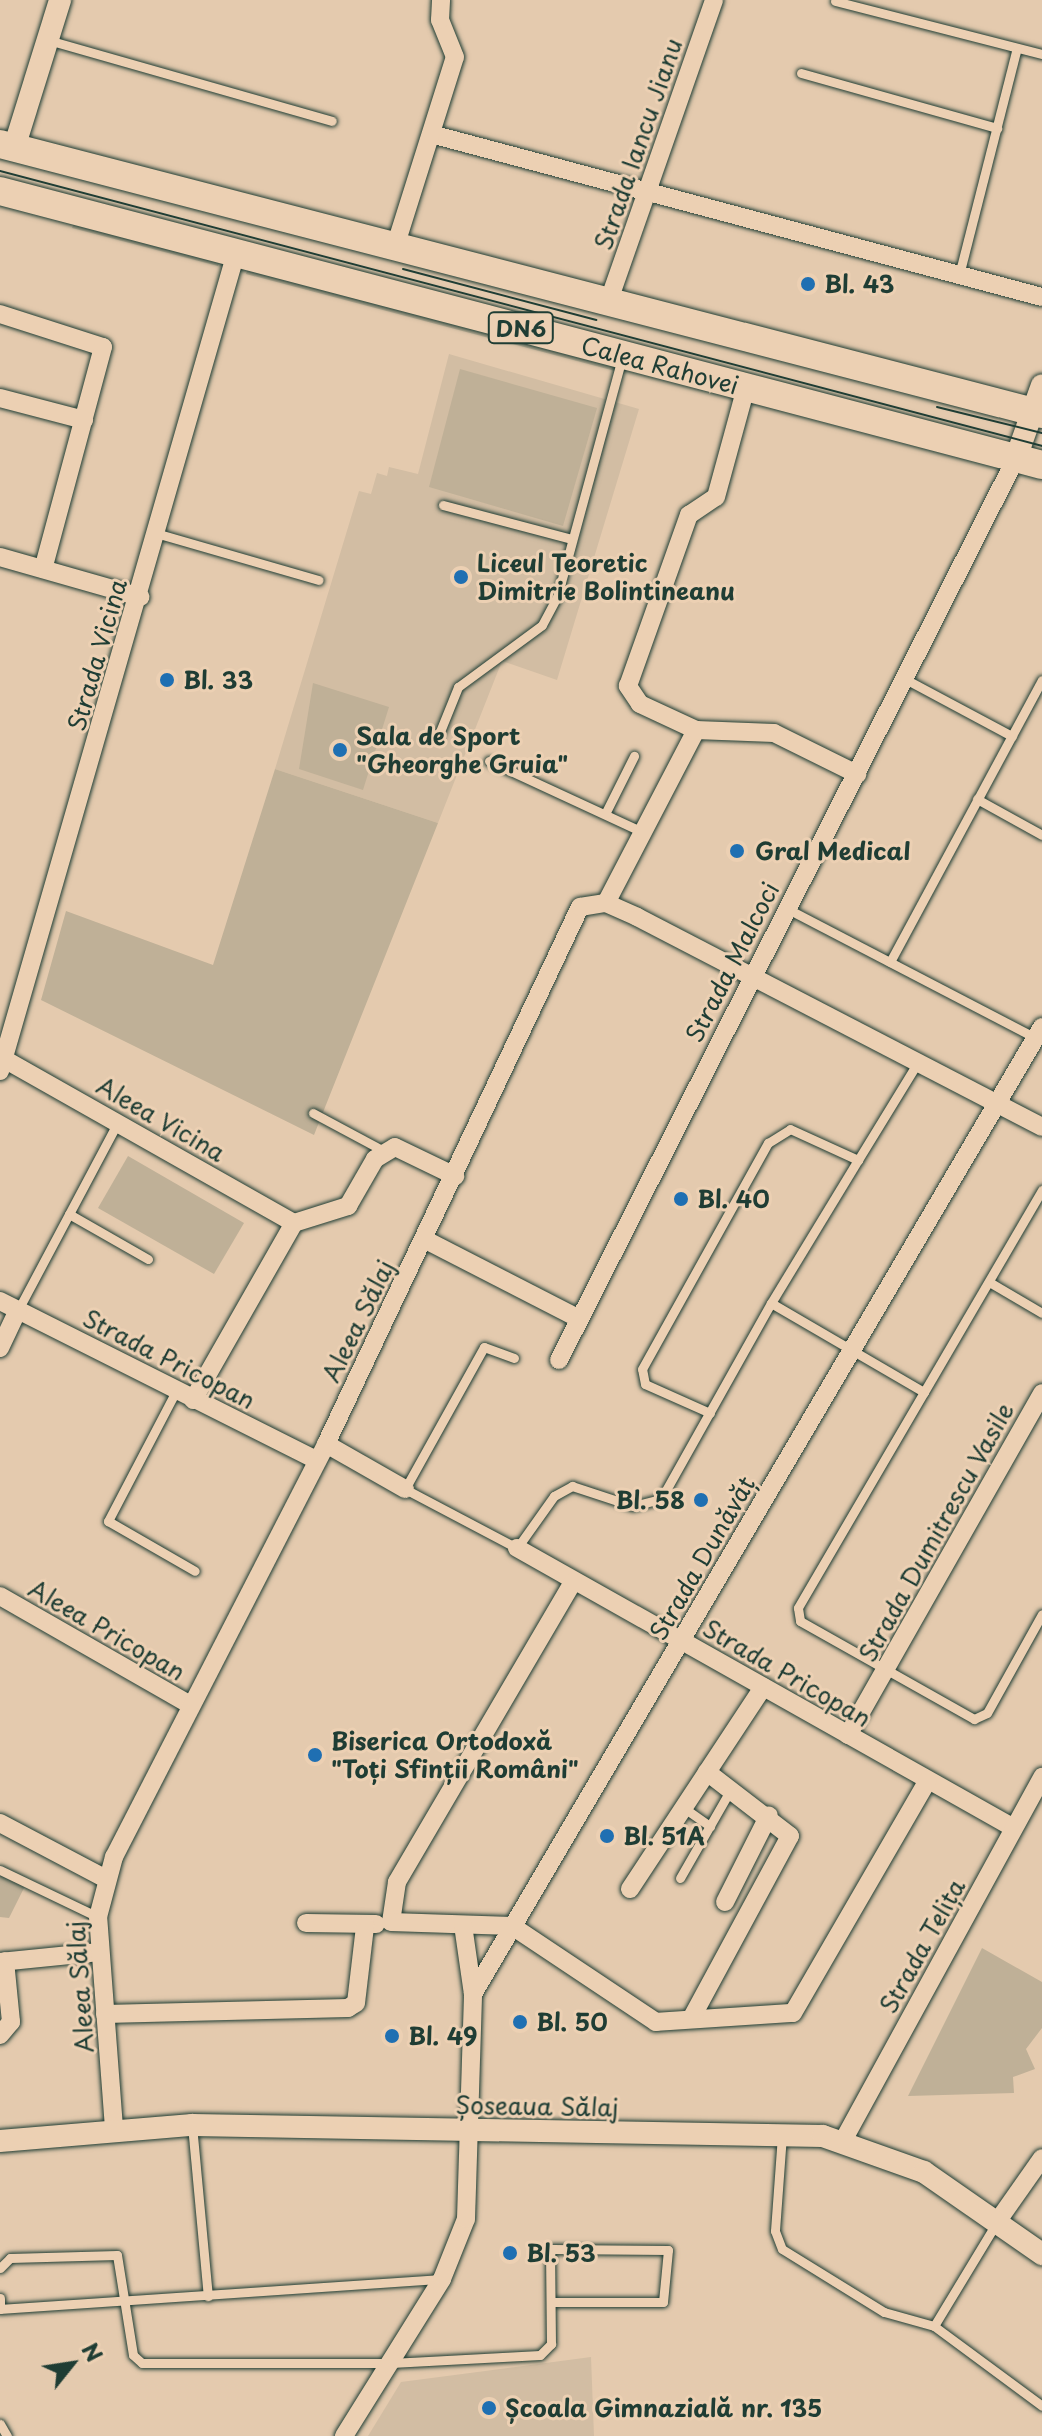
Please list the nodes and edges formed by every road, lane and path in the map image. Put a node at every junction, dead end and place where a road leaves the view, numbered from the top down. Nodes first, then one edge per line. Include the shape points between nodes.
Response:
1 (60, 0) edge
2 (441, 0) edge
3 (714, 0) edge
4 (835, 1) edge
5 (48, 40) junction
6 (1017, 48) junction
7 (1042, 54) edge
8 (801, 73) dead end
9 (332, 121) dead end
10 (997, 128) junction
11 (431, 134) junction
12 (7, 146) edge
13 (0, 191) edge
14 (646, 192) junction
15 (395, 247) junction
16 (236, 253) junction
17 (959, 275) junction
18 (1042, 297) edge
19 (608, 303) junction
20 (0, 314) edge
21 (623, 355) junction
22 (1042, 385) edge
23 (746, 387) junction
24 (0, 398) edge
25 (1038, 413) edge
26 (84, 420) junction
27 (1029, 462) edge
28 (443, 505) dead end
29 (159, 534) junction
30 (572, 539) junction
31 (0, 557) edge
32 (50, 571) junction
33 (318, 580) dead end
34 (140, 597) junction
35 (907, 680) junction
36 (1042, 680) edge
37 (696, 730) junction
38 (439, 734) dead end
39 (1012, 736) junction
40 (634, 756) dead end
41 (489, 761) dead end
42 (857, 774) junction
43 (977, 799) junction
44 (605, 814) junction
45 (643, 832) junction
46 (1042, 835) edge
47 (606, 903) junction
48 (786, 908) junction
49 (890, 962) junction
50 (752, 973) junction
51 (1039, 1032) edge
52 (920, 1059) junction
53 (2, 1065) edge
54 (998, 1102) junction
55 (313, 1113) dead end
56 (118, 1122) junction
57 (1042, 1127) edge
58 (384, 1151) junction
59 (858, 1160) junction
60 (455, 1176) junction
61 (1042, 1190) edge
62 (69, 1214) junction
63 (294, 1223) junction
64 (424, 1239) junction
65 (148, 1259) dead end
66 (989, 1282) junction
67 (0, 1301) edge
68 (771, 1303) junction
69 (18, 1310) junction
70 (1042, 1313) edge
71 (578, 1318) junction
72 (0, 1348) edge
73 (849, 1348) junction
74 (514, 1358) dead end
75 (559, 1360) dead end
76 (176, 1391) junction
77 (924, 1392) junction
78 (1042, 1393) edge
79 (193, 1400) junction
80 (710, 1413) junction
81 (326, 1444) junction
82 (316, 1460) junction
83 (405, 1489) junction
84 (517, 1548) junction
85 (195, 1571) dead end
86 (573, 1582) junction
87 (0, 1596) edge
88 (1042, 1614) edge
89 (683, 1641) junction
90 (885, 1672) junction
91 (763, 1687) junction
92 (190, 1705) junction
93 (848, 1735) junction
94 (707, 1772) junction
95 (1042, 1777) edge
96 (928, 1780) junction
97 (731, 1789) junction
98 (684, 1808) junction
99 (769, 1815) junction
100 (0, 1823) edge
101 (710, 1826) junction
102 (1014, 1828) junction
103 (0, 1870) edge
104 (680, 1878) dead end
105 (106, 1879) junction
106 (630, 1889) dead end
107 (725, 1902) dead end
108 (98, 1917) junction
109 (391, 1922) junction
110 (306, 1923) dead end
111 (463, 1925) junction
112 (365, 1926) junction
113 (512, 1926) junction
114 (100, 1952) junction
115 (2, 1961) edge
116 (473, 1994) junction
117 (105, 2014) junction
118 (691, 2019) junction
119 (0, 2035) edge
120 (192, 2125) junction
121 (114, 2128) junction
122 (473, 2130) junction
123 (782, 2135) junction
124 (844, 2139) junction
125 (0, 2141) edge
126 (1042, 2158) edge
127 (997, 2222) junction
128 (1042, 2254) edge
129 (0, 2268) edge
130 (442, 2279) junction
131 (208, 2296) junction
132 (0, 2298) edge
133 (125, 2301) junction
134 (551, 2302) junction
135 (934, 2326) junction
136 (391, 2363) junction
137 (1042, 2406) edge
138 (0, 2424) edge
139 (7, 2436) edge
140 (344, 2436) edge

1 - 5 street
2 - 11 street via 440,20 455,57
3 - 14 street, Strada Iancu Jianu
4 - 6 lane
5 - 9 lane
5 - 12 street
6 - 7 lane
6 - 10 lane
8 - 10 lane
10 - 17 lane
11 - 14 street
11 - 15 street
12 - 15 main road, Calea Rahovei / DN6
13 - 16 main road, Calea Rahovei / DN6
14 - 17 street
14 - 19 street, Strada Iancu Jianu
15 - 19 main road, Calea Rahovei / DN6
16 - 21 main road, Calea Rahovei / DN6
16 - 29 street, Strada Vicina
17 - 18 street
19 - 25 main road, Calea Rahovei / DN6
20 - 26 street via 103,347
21 - 23 main road, Calea Rahovei / DN6
21 - 30 lane
22 - 25 street
23 - 27 main road, Calea Rahovei / DN6
23 - 37 street via 716,497 689,515 628,686 640,704
24 - 26 street
25 - 27 street
26 - 32 street
27 - 35 street, Strada Malcoci
28 - 30 lane
29 - 33 lane
29 - 34 street, Strada Vicina
30 - 38 lane via 542,625 458,687
31 - 32 street
32 - 34 street
34 - 53 street, Strada Vicina
35 - 39 lane
35 - 42 street, Strada Malcoci
36 - 39 lane
37 - 42 street via 774,733
37 - 45 street
39 - 43 lane
40 - 44 lane
41 - 44 lane
42 - 48 street, Strada Malcoci
43 - 46 lane
43 - 49 lane
44 - 45 lane
45 - 47 street
47 - 50 street
47 - 60 street, Aleea Sălaj via 580,907
48 - 49 lane
48 - 50 street, Strada Malcoci
49 - 51 lane
50 - 52 street
50 - 71 street, Strada Malcoci
51 - 54 street, Strada Dunăvăț
52 - 54 street
52 - 59 lane
53 - 56 street, Aleea Vicina
54 - 57 street
54 - 73 street, Strada Dunăvăț
55 - 58 lane
56 - 62 lane
56 - 63 street, Aleea Vicina
58 - 60 street via 409,1152
58 - 63 street via 348,1206
59 - 68 lane
59 - 80 lane via 790,1129 768,1143 642,1369 645,1384
60 - 64 street, Aleea Sălaj
61 - 66 lane
62 - 65 lane
62 - 69 lane
63 - 79 street
64 - 71 street
64 - 81 street, Aleea Sălaj
66 - 70 lane
66 - 77 lane
67 - 69 street, Strada Pricopan
68 - 73 lane
68 - 80 lane
69 - 72 street
69 - 76 street, Strada Pricopan
71 - 75 street, Strada Malcoci
73 - 77 lane
73 - 89 street, Strada Dunăvăț
74 - 83 lane via 484,1347
76 - 79 street, Strada Pricopan
76 - 85 lane via 108,1521
77 - 90 lane via 796,1614
78 - 90 street, Strada Dumitrescu Vasile
79 - 82 street, Strada Pricopan
80 - 84 lane via 661,1499 633,1506 572,1486 554,1496
81 - 82 street, Aleea Sălaj
81 - 83 street, Strada Pricopan
82 - 92 street, Aleea Sălaj
83 - 84 lane, Strada Pricopan
84 - 86 street, Strada Pricopan
86 - 89 street, Strada Pricopan
86 - 109 street via 397,1882
87 - 92 street, Aleea Pricopan
88 - 90 lane via 981,1718
89 - 91 street, Strada Pricopan
89 - 113 street, Strada Dunăvăț
90 - 93 street, Strada Dumitrescu Vasile
91 - 93 street, Strada Pricopan
91 - 94 street
92 - 105 street, Aleea Sălaj
93 - 96 street, Strada Pricopan
94 - 97 street
94 - 98 street
95 - 102 street, Strada Telița
96 - 102 street, Strada Pricopan
96 - 118 street via 793,2013
97 - 99 street
97 - 101 lane
98 - 101 lane
98 - 106 street
99 - 107 street
99 - 118 street via 790,1836
100 - 105 street
101 - 104 lane
102 - 124 street, Strada Telița
103 - 108 lane
105 - 108 street, Aleea Sălaj
108 - 114 street, Aleea Sălaj
109 - 111 street
109 - 112 street
110 - 112 street
111 - 113 street
111 - 116 street
112 - 117 street via 356,2003 348,2008
113 - 116 street, Strada Dunăvăț
113 - 118 street via 656,2022
114 - 115 street
114 - 117 street, Aleea Sălaj
115 - 119 street via 11,2022
116 - 122 street, Strada Dunăvăț
117 - 121 street, Aleea Sălaj
120 - 121 street, Șoseaua Sălaj
120 - 122 street, Șoseaua Sălaj
120 - 131 lane
121 - 125 street, Șoseaua Sălaj
122 - 123 street, Șoseaua Sălaj
122 - 130 street, Strada Dunăvăț via 466,2219
123 - 124 street, Șoseaua Sălaj
123 - 135 lane via 775,2231 782,2249 884,2312
124 - 127 street, Șoseaua Sălaj via 924,2172
126 - 127 street
127 - 128 street, Șoseaua Sălaj
127 - 135 lane
129 - 133 lane via 10,2258 112,2252
130 - 131 lane
130 - 136 street, Strada Dunăvăț
131 - 133 lane
132 - 133 lane via 0,2309
133 - 136 lane via 133,2355 142,2363
134 - 134 lane via 552,2249 668,2250 663,2302
134 - 136 lane via 551,2344 540,2355
135 - 137 lane
136 - 140 street, Strada Dunăvăț
138 - 139 lane

